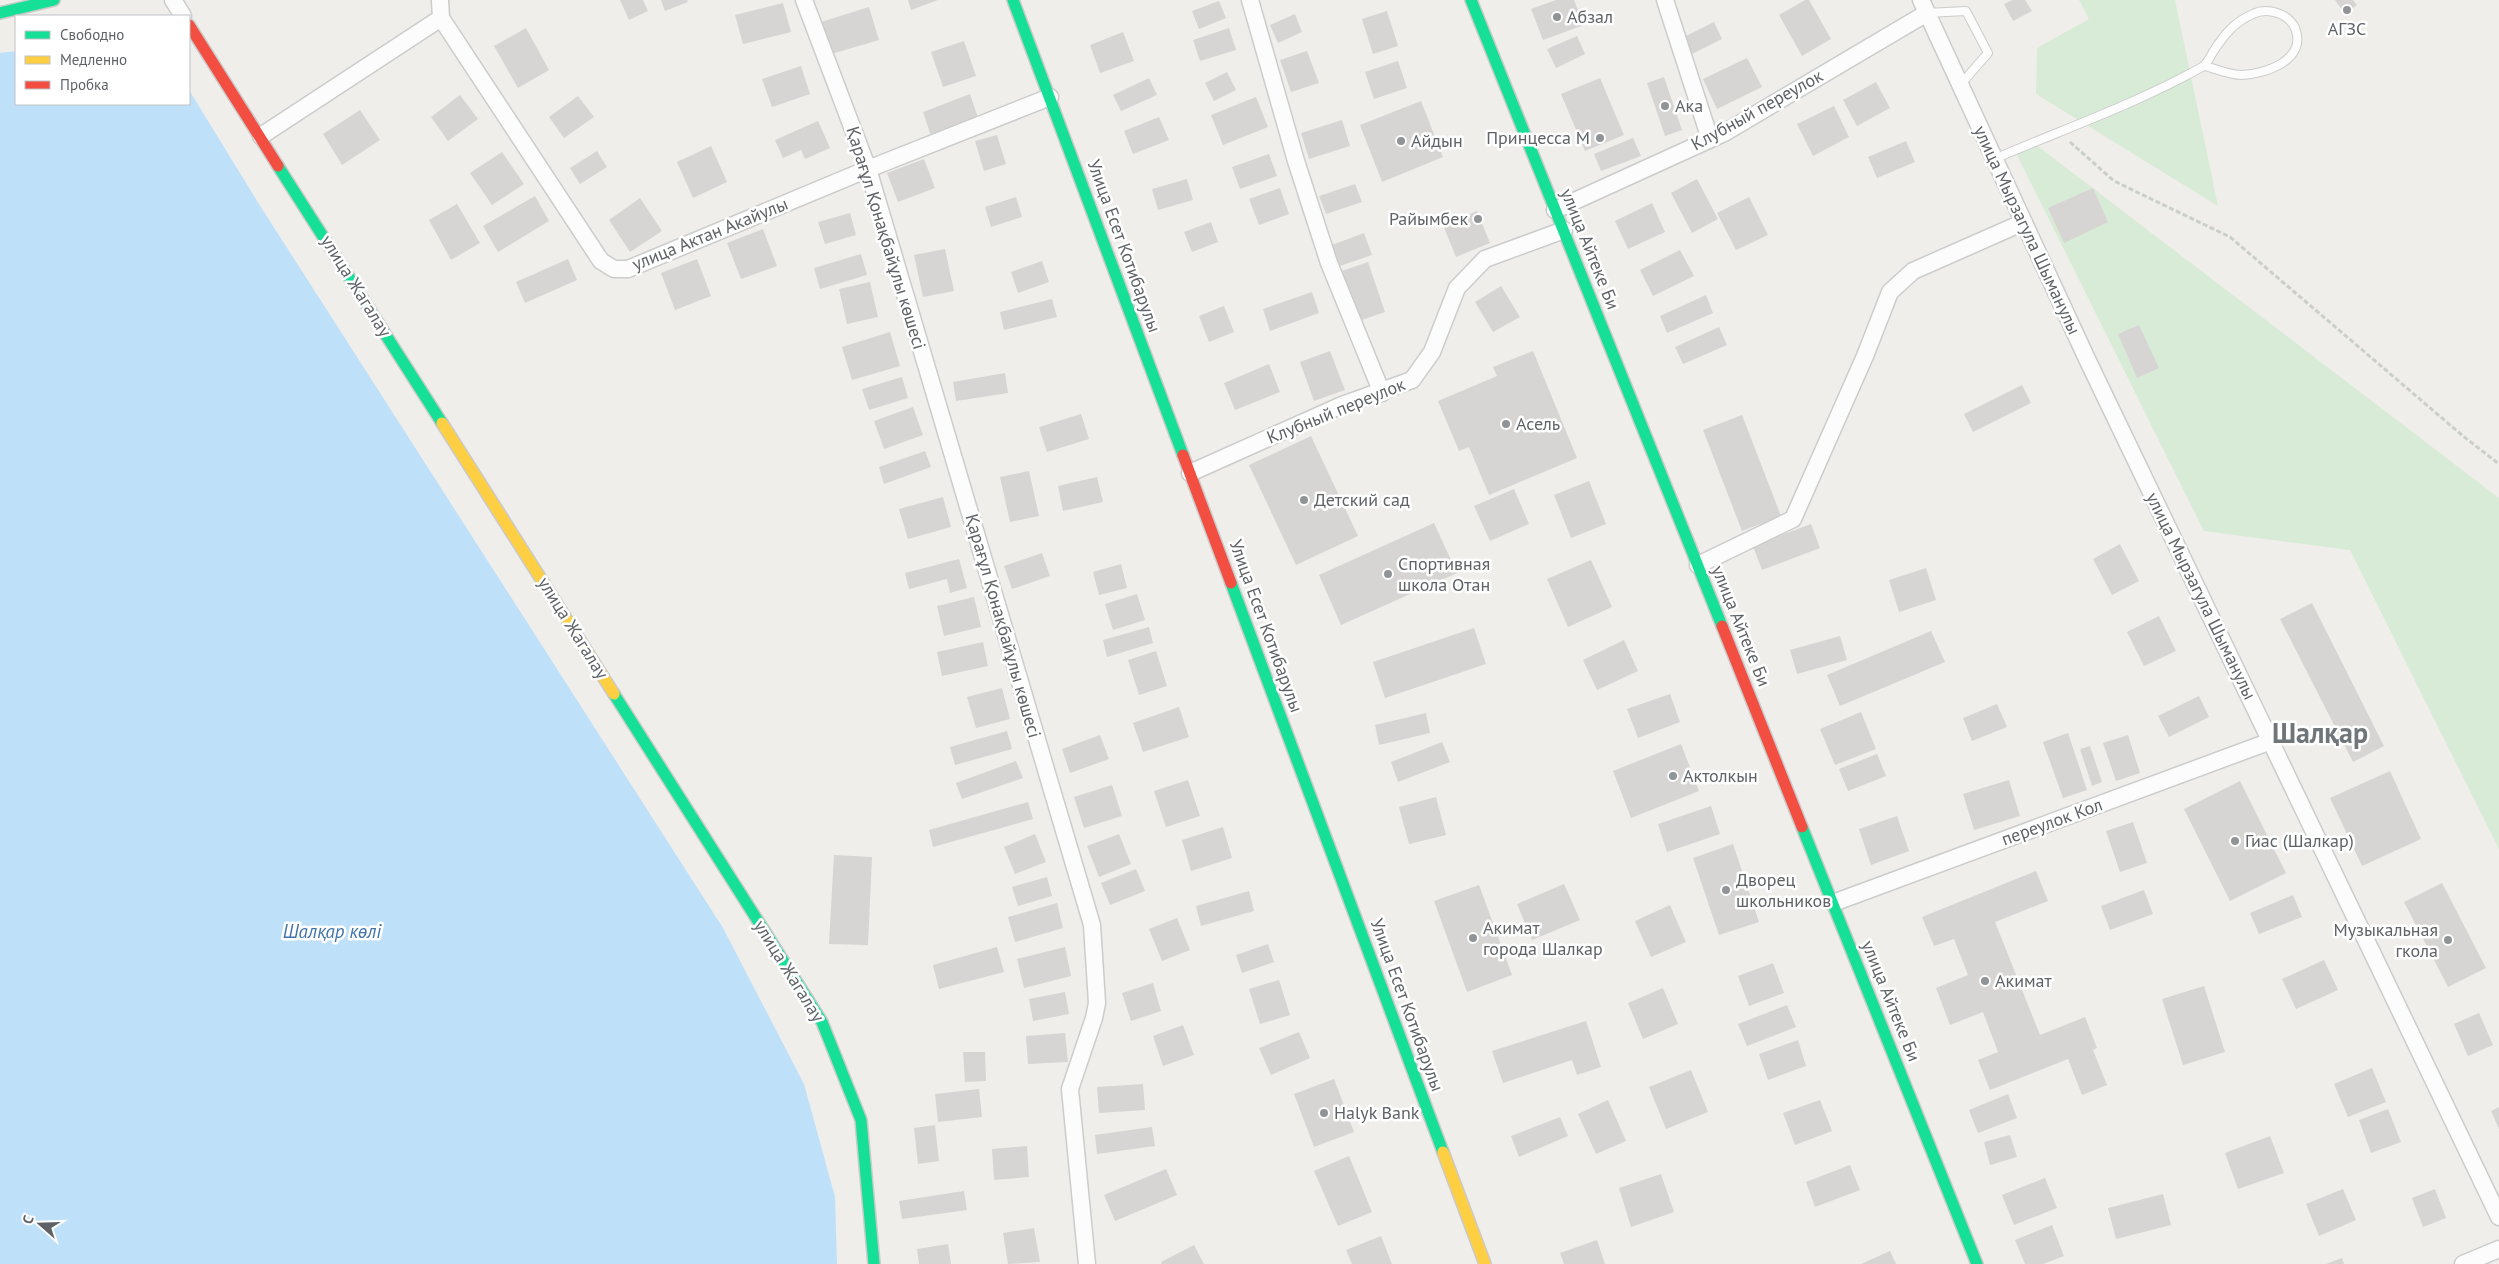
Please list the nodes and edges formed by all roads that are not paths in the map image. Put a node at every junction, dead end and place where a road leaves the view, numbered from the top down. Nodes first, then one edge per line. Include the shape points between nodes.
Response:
1 (54, 0) edge
2 (173, 0) edge
3 (440, 0) edge
4 (804, 0) edge
5 (1013, 0) edge
6 (1250, 0) edge
7 (1471, 0) edge
8 (1666, 0) edge
9 (1924, 6) edge
10 (0, 13) edge
11 (182, 15) edge
12 (441, 18) junction
13 (190, 27) edge
14 (2205, 66) junction
15 (1961, 84) junction
16 (1050, 97) junction
17 (260, 136) junction
18 (1710, 139) junction
19 (1994, 159) junction
20 (868, 169) junction
21 (1555, 210) junction
22 (2024, 222) junction
23 (1564, 230) junction
24 (1382, 392) junction
25 (1190, 473) junction
26 (1698, 565) junction
27 (2271, 741) junction
28 (1833, 903) junction
29 (2499, 1216) edge
30 (2499, 1249) edge
31 (874, 1264) edge
32 (1087, 1264) edge
33 (1485, 1264) edge
34 (1978, 1264) edge
35 (2463, 1264) edge

1 - 10 street
2 - 11 street
3 - 12 street
4 - 20 street, Қарағұл Қонақбайұлы көшесі
5 - 16 street, Улица Есет Котибарулы
6 - 24 street via 1329,263
7 - 21 street, улица Айтеке Би
8 - 18 street
9 - 15 street, улица Мырзагула Шыманулы
9 - 15 lane via 1966,11 1988,53
9 - 18 street, Клубный переулок
12 - 17 street
12 - 20 street, улица Актан Акайулы via 602,261 614,269 628,269
13 - 17 street, улица Жагалау
14 - 14 lane via 2232,25 2254,13 2277,12 2294,26 2295,48 2285,61 2271,70 2240,75
14 - 19 lane via 2124,106
15 - 19 street, улица Мырзагула Шыманулы
16 - 20 street, улица Актан Акайулы
16 - 25 street, Улица Есет Котибарулы
17 - 31 street, улица Жагалау via 822,1022 861,1120
18 - 21 street, Клубный переулок
19 - 22 street, улица Мырзагула Шыманулы
20 - 32 street, Қарағұл Қонақбайұлы көшесі via 1092,925 1097,1003 1070,1088
21 - 23 street, улица Айтеке Би
22 - 26 street via 1913,271 1890,292 1792,519
22 - 27 street, улица Мырзагула Шыманулы
23 - 24 street, Клубный переулок via 1485,259 1457,288 1432,352 1412,380
23 - 26 street, улица Айтеке Би
24 - 25 street, Клубный переулок via 1342,405
25 - 33 street, Улица Есет Котибарулы
26 - 28 street, улица Айтеке Би
27 - 28 street, переулок Кол
27 - 29 street, улица Мырзагула Шыманулы
28 - 34 street, улица Айтеке Би
30 - 35 street

